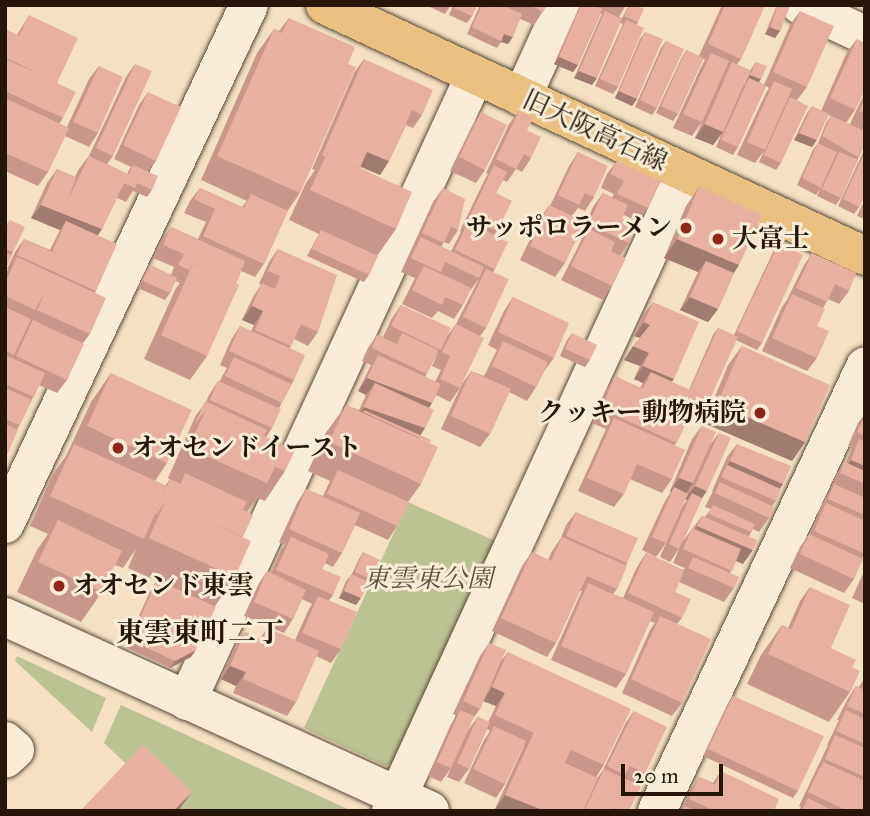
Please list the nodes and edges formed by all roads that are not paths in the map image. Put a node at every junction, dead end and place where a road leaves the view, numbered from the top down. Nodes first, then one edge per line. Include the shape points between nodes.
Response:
1 (249, 5) edge
2 (326, 5) edge
3 (564, 5) edge
4 (800, 5) edge
5 (865, 35) edge
6 (475, 75) junction
7 (523, 97) junction
8 (685, 173) junction
9 (865, 257) edge
10 (865, 366) edge
11 (5, 524) edge
12 (5, 617) edge
13 (187, 701) junction
14 (5, 741) edge
15 (5, 759) edge
16 (406, 806) edge
17 (657, 811) edge

1 - 11 street
2 - 6 main road, 旧大阪高石線
3 - 7 street
4 - 5 street
6 - 7 main road, 旧大阪高石線
6 - 13 street
7 - 8 main road, 旧大阪高石線
8 - 9 main road, 旧大阪高石線
8 - 16 street
10 - 17 street
12 - 13 street
13 - 16 street
14 - 15 street via 15,750

